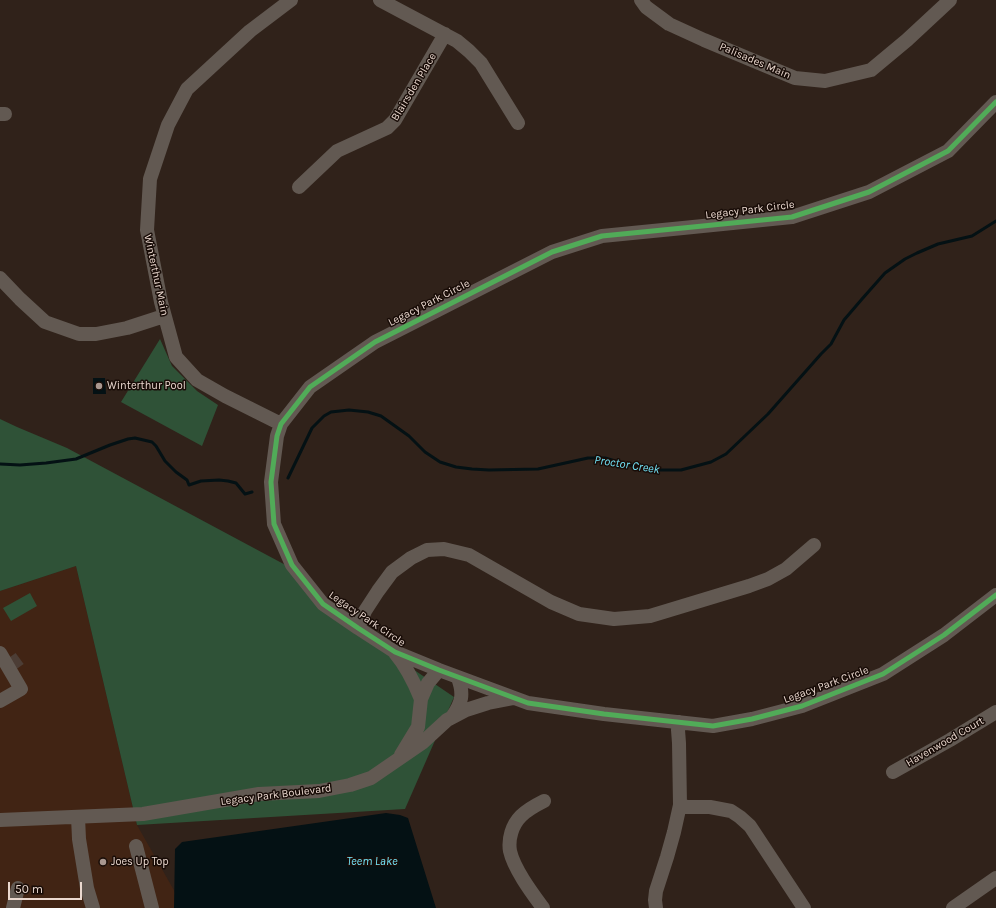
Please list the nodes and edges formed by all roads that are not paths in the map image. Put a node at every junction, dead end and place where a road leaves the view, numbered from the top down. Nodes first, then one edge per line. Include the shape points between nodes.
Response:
1 (291, 0) edge
2 (380, 0) edge
3 (641, 0) edge
4 (950, 0) edge
5 (445, 34) junction
6 (996, 102) edge
7 (518, 123) dead end
8 (299, 187) dead end
9 (0, 278) edge
10 (164, 316) junction
11 (281, 424) junction
12 (814, 545) dead end
13 (996, 595) edge
14 (358, 628) junction
15 (395, 652) junction
16 (9, 662) tunnel mouth
17 (439, 670) junction
18 (458, 678) junction
19 (514, 698) junction
20 (421, 699) junction
21 (0, 701) edge
22 (996, 712) edge
23 (452, 717) junction
24 (679, 722) junction
25 (398, 759) junction
26 (893, 772) dead end
27 (544, 801) dead end
28 (680, 805) junction
29 (78, 817) junction
30 (0, 820) edge
31 (136, 846) dead end
32 (996, 878) edge
33 (18, 888) dead end
34 (13, 908) edge
35 (93, 908) edge
36 (152, 908) edge
37 (543, 908) edge
38 (656, 908) edge
39 (804, 908) edge
40 (953, 908) edge

1 - 10 street, Winterthur Main via 250,31 187,89 168,125 150,179 147,230
2 - 5 street
3 - 4 street, Palisades Main via 646,7 670,24 704,40 795,78 825,81 871,70
5 - 7 street via 457,41 481,63
5 - 8 street, Blairsden Place via 396,120 387,128 337,151
6 - 11 street, Legacy Park Circle via 948,151 869,192 792,217 602,236 552,252 375,342 310,387
9 - 10 street via 45,322 79,334 103,333
10 - 11 street, Winterthur Main via 176,357 198,380
11 - 14 street, Legacy Park Circle via 271,482 274,524 292,565 323,604
12 - 14 street via 786,568 755,584 650,616 614,620 579,614 552,602 469,555 444,549 427,550 392,572 364,611
13 - 24 street, Legacy Park Circle via 944,635 883,674 802,706 752,719 713,726
14 - 15 street, Legacy Park Circle
15 - 17 street, Legacy Park Circle
15 - 20 street via 413,679
16 - 21 street via 21,689
17 - 18 street, Legacy Park Circle
17 - 20 street, Legacy Park Boulevard via 428,683
18 - 19 street, Legacy Park Circle
18 - 23 street via 462,696
19 - 23 street via 488,703
19 - 24 street, Legacy Park Circle via 551,707
20 - 25 street, Legacy Park Boulevard via 418,727
22 - 26 street, Havenwood Court
23 - 25 street via 422,743
24 - 28 street
25 - 29 street, Legacy Park Boulevard via 371,778 318,791 259,794 143,814
27 - 37 street via 521,816 513,828 510,844 510,852 519,872
28 - 38 street via 656,891
28 - 39 street via 731,811 740,817 750,826
29 - 30 street, Legacy Park Boulevard
29 - 35 street via 87,888
31 - 36 street
32 - 40 street
33 - 34 street

